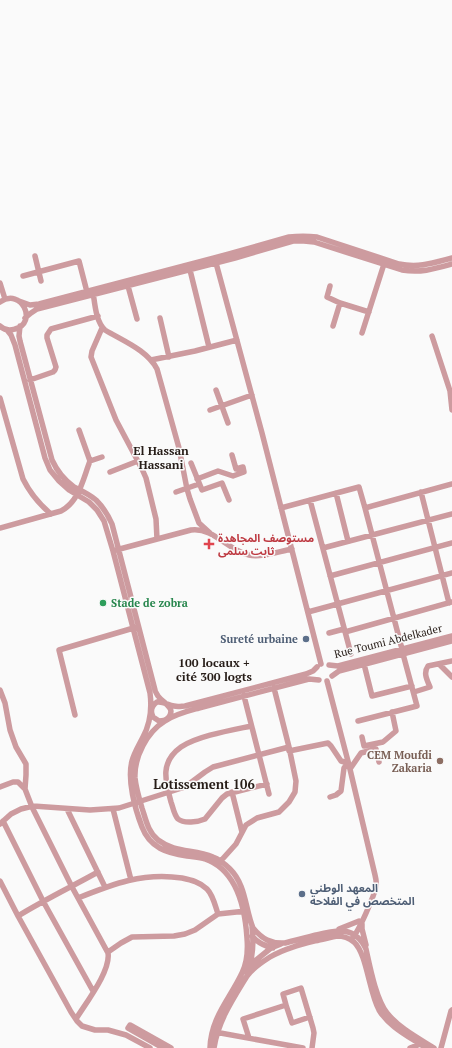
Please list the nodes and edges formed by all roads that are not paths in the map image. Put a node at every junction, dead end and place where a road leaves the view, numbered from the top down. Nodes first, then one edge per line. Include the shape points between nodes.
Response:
1 (35, 256) dead end
2 (452, 258) edge
3 (216, 263) junction
4 (384, 264) junction
5 (452, 264) edge
6 (190, 270) junction
7 (39, 272) junction
8 (23, 276) dead end
9 (41, 281) dead end
10 (0, 282) edge
11 (128, 286) junction
12 (330, 286) dead end
13 (91, 292) junction
14 (3, 301) edge
15 (19, 301) junction
16 (340, 303) junction
17 (369, 312) junction
18 (98, 316) junction
19 (26, 318) junction
20 (160, 318) dead end
21 (137, 319) dead end
22 (0, 326) edge
23 (20, 326) junction
24 (333, 326) dead end
25 (102, 328) junction
26 (6, 330) junction
27 (362, 333) dead end
28 (432, 336) dead end
29 (237, 340) junction
30 (209, 347) junction
31 (169, 357) junction
32 (151, 360) junction
33 (30, 380) junction
34 (216, 390) dead end
35 (252, 396) junction
36 (0, 398) edge
37 (222, 406) junction
38 (1, 408) edge
39 (210, 410) dead end
40 (452, 411) edge
41 (228, 423) dead end
42 (79, 430) dead end
43 (232, 455) dead end
44 (102, 457) dead end
45 (90, 461) junction
46 (138, 461) junction
47 (191, 464) dead end
48 (110, 472) dead end
49 (198, 482) junction
50 (452, 484) edge
51 (187, 489) junction
52 (78, 492) junction
53 (176, 492) dead end
54 (421, 492) junction
55 (336, 493) junction
56 (229, 500) dead end
57 (310, 500) junction
58 (281, 508) junction
59 (365, 508) junction
60 (51, 514) junction
61 (452, 514) edge
62 (198, 520) junction
63 (428, 520) junction
64 (0, 528) edge
65 (191, 530) junction
66 (210, 533) junction
67 (372, 535) junction
68 (157, 539) junction
69 (348, 541) junction
70 (452, 543) edge
71 (292, 548) junction
72 (323, 548) junction
73 (435, 548) junction
74 (116, 550) junction
75 (379, 562) junction
76 (452, 573) edge
77 (330, 576) junction
78 (442, 576) junction
79 (386, 591) junction
80 (450, 603) edge
81 (338, 604) junction
82 (308, 612) junction
83 (394, 618) junction
84 (136, 628) junction
85 (345, 630) junction
86 (329, 633) dead end
87 (452, 636) edge
88 (452, 641) edge
89 (402, 652) junction
90 (351, 654) dead end
91 (452, 661) edge
92 (364, 664) junction
93 (439, 664) junction
94 (319, 665) junction
95 (329, 665) junction
96 (332, 676) junction
97 (452, 677) edge
98 (319, 680) junction
99 (327, 681) junction
100 (274, 688) junction
101 (413, 689) junction
102 (0, 690) edge
103 (244, 696) junction
104 (167, 704) junction
105 (151, 711) junction
106 (392, 712) junction
107 (75, 714) dead end
108 (165, 720) junction
109 (358, 721) dead end
110 (251, 726) junction
111 (362, 737) dead end
112 (289, 749) junction
113 (259, 754) junction
114 (379, 762) dead end
115 (349, 766) junction
116 (267, 784) junction
117 (0, 787) edge
118 (25, 789) junction
119 (232, 792) junction
120 (168, 793) junction
121 (269, 794) dead end
122 (330, 797) dead end
123 (137, 803) junction
124 (32, 807) junction
125 (67, 808) junction
126 (113, 809) junction
127 (2, 822) edge
128 (242, 832) junction
129 (219, 864) junction
130 (98, 872) junction
131 (131, 880) junction
132 (0, 881) edge
133 (72, 887) junction
134 (106, 887) junction
135 (78, 898) junction
136 (43, 901) junction
137 (246, 911) junction
138 (218, 914) junction
139 (18, 916) junction
140 (362, 919) junction
141 (248, 924) junction
142 (336, 931) junction
143 (351, 937) junction
144 (253, 938) junction
145 (285, 943) junction
146 (271, 948) junction
147 (286, 949) junction
148 (366, 949) junction
149 (108, 952) junction
150 (250, 965) junction
151 (245, 974) junction
152 (93, 991) junction
153 (286, 1005) junction
154 (452, 1010) edge
155 (310, 1017) junction
156 (76, 1019) junction
157 (215, 1032) junction
158 (141, 1035) junction
159 (249, 1038) junction
160 (133, 1039) junction
161 (424, 1045) edge
162 (150, 1048) edge
163 (163, 1048) edge
164 (171, 1048) edge
165 (210, 1048) edge
166 (214, 1048) edge
167 (303, 1048) edge
168 (312, 1048) edge
169 (410, 1048) edge
170 (434, 1048) edge
171 (441, 1048) edge

1 - 7 street
2 - 13 street via 409,266 317,237 298,236
3 - 4 street via 293,241 304,241
3 - 6 street
3 - 29 street
4 - 5 street via 402,270 420,271
4 - 17 street
6 - 11 street
6 - 30 street
7 - 8 street
7 - 9 street
7 - 13 street via 79,261
10 - 14 street
11 - 13 street
11 - 21 street
12 - 16 street via 327,297
13 - 15 street via 39,304 30,305
13 - 18 street
13 - 19 street via 37,309
14 - 15 street
15 - 19 street via 23,305
16 - 17 street
16 - 24 street
17 - 27 street
18 - 25 street
18 - 33 street via 51,329 47,338 55,370
19 - 23 street
20 - 31 street
22 - 26 street
23 - 26 street via 17,329
23 - 33 street via 19,336
25 - 32 street via 144,353
25 - 46 street via 91,357 116,420
26 - 52 street via 15,345 50,470 69,490
28 - 40 street via 450,391
29 - 30 street
29 - 35 street
30 - 31 street
31 - 32 street
32 - 51 street via 159,376 179,448
33 - 52 street via 52,460 61,476
34 - 37 street
35 - 37 street
35 - 58 street
36 - 38 street
37 - 39 street
37 - 41 street
38 - 60 street via 23,479 35,498
42 - 45 street
43 - 49 street via 236,469 243,467 244,472 233,476 218,470
44 - 45 street
45 - 52 street
46 - 48 street
46 - 68 street via 146,478 156,518
47 - 49 street
49 - 51 street
49 - 56 street via 202,490 222,483
50 - 54 street
51 - 53 street
51 - 62 street
52 - 60 street via 70,505
52 - 74 street via 100,515
54 - 59 street
54 - 63 street
55 - 57 street
55 - 59 street via 359,487
55 - 69 street
57 - 58 street
57 - 72 street
58 - 71 street
59 - 67 street
60 - 64 street
61 - 63 street
62 - 65 street
62 - 66 street
63 - 67 street
63 - 73 street
65 - 66 street
65 - 68 street
66 - 71 street via 249,555 259,556
67 - 69 street
67 - 75 street
68 - 74 street
69 - 72 street
70 - 73 street
71 - 82 street
72 - 77 street
73 - 75 street
73 - 78 street
74 - 84 street
75 - 77 street
75 - 79 street
76 - 78 street
77 - 81 street
78 - 79 street
78 - 80 street
79 - 81 street
79 - 83 street
80 - 83 street
81 - 82 street
81 - 85 street
82 - 94 street
83 - 85 street
83 - 89 street
84 - 104 street via 155,690
84 - 105 street via 150,693
84 - 107 street via 59,650
85 - 86 street
85 - 90 street
87 - 89 street, Rue Toumi Abdelkader
88 - 89 street, Rue Toumi Abdelkader
89 - 92 street, Rue Toumi Abdelkader
89 - 95 street, Rue Toumi Abdelkader via 338,666
89 - 101 street
91 - 93 street
92 - 96 street, Rue Toumi Abdelkader via 339,671
92 - 101 street via 372,696
93 - 97 street
93 - 101 street via 428,666 426,669 425,678 430,687
94 - 95 street
94 - 98 street via 315,673
94 - 104 street via 306,674 185,706
95 - 96 street via 333,670
96 - 99 street
98 - 99 street
98 - 100 street via 309,679
99 - 115 street
100 - 103 street
100 - 112 street
101 - 106 street via 417,706
102 - 118 street via 10,730 26,764
103 - 108 street via 184,712
103 - 110 street
104 - 105 street via 157,702
104 - 108 street via 171,712
105 - 108 street via 156,720
105 - 123 street via 150,721 132,761 130,779
106 - 109 street
106 - 111 street via 396,731 383,742 364,746
108 - 123 street via 149,736 136,764
110 - 113 street
110 - 120 street via 212,735 181,747 165,770
112 - 113 street
112 - 115 street via 328,743 341,762
112 - 128 street via 296,781 295,792 279,812 250,822
113 - 116 street
113 - 120 street via 213,767 185,787
114 - 115 street via 376,749 361,752
115 - 122 street via 344,768 341,791
115 - 140 street via 376,882 376,888
116 - 119 street
116 - 121 street
117 - 118 street via 18,782
118 - 124 street
119 - 120 street via 222,798 205,819 194,822 179,819
119 - 128 street
120 - 123 street
123 - 126 street
123 - 129 street via 142,828 157,847 172,854
124 - 125 street
124 - 127 street via 11,814
124 - 133 street
125 - 126 street
125 - 130 street
126 - 131 street
127 - 136 street
128 - 129 street via 236,844
129 - 137 street via 231,879
130 - 133 street
130 - 134 street
131 - 134 street
131 - 138 street via 157,876 198,882 212,895
132 - 139 street
133 - 135 street
133 - 136 street
134 - 135 street
135 - 149 street
136 - 139 street
136 - 152 street
137 - 138 street
137 - 141 street
138 - 149 street via 190,932 174,936 132,937
139 - 156 street
140 - 142 street
140 - 143 street
140 - 148 street
141 - 144 street
141 - 145 street via 263,939 277,944
141 - 151 street
142 - 143 street via 346,931
142 - 145 street
143 - 147 street via 337,936
143 - 148 street via 363,944
143 - 161 street via 362,954 375,1002 380,1011 392,1025
144 - 146 street
144 - 150 street
145 - 146 street
146 - 147 street
146 - 150 street
147 - 151 street
148 - 161 street via 383,1007 399,1025
149 - 152 street via 106,968
150 - 151 street
151 - 157 street via 216,1019
152 - 156 street
153 - 155 street via 292,1023
153 - 155 street via 283,994 301,988
153 - 159 street via 243,1019
154 - 171 street
155 - 168 street via 314,1033
156 - 160 street via 82,1026 108,1030
157 - 159 street
157 - 165 street
157 - 166 street
158 - 160 street
158 - 163 street
158 - 164 street via 128,1028 130,1025
159 - 167 street
160 - 162 street
161 - 169 street
161 - 170 street

